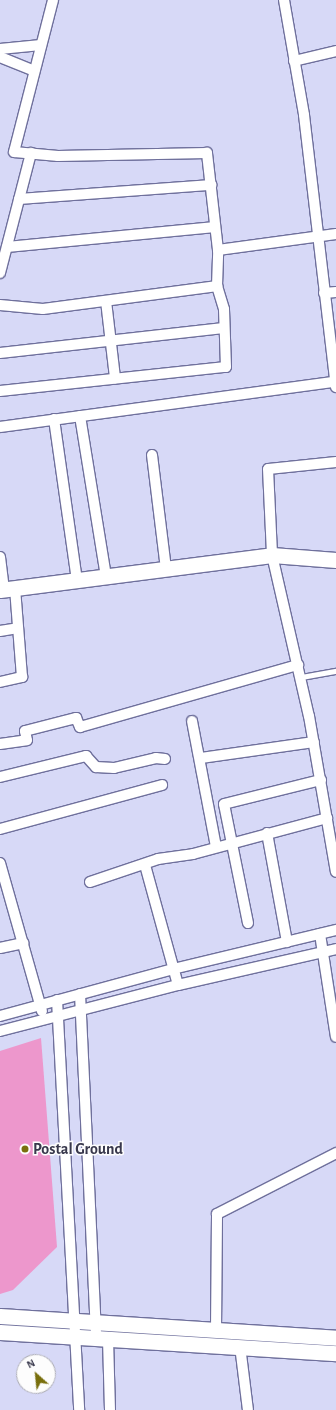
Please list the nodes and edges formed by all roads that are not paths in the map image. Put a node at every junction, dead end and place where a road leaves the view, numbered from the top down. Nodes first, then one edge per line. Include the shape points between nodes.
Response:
1 (53, 0) edge
2 (284, 0) edge
3 (41, 45) junction
4 (0, 49) edge
5 (336, 51) edge
6 (0, 56) edge
7 (294, 61) junction
8 (34, 71) junction
9 (32, 154) junction
10 (211, 185) junction
11 (19, 199) junction
12 (215, 227) junction
13 (336, 234) edge
14 (317, 238) junction
15 (7, 247) junction
16 (218, 250) junction
17 (0, 274) edge
18 (217, 286) junction
19 (336, 292) edge
20 (324, 293) junction
21 (106, 301) junction
22 (0, 305) edge
23 (224, 328) junction
24 (111, 340) junction
25 (0, 353) edge
26 (115, 378) junction
27 (336, 385) edge
28 (0, 391) edge
29 (80, 416) junction
30 (54, 419) junction
31 (0, 427) edge
32 (152, 455) dead end
33 (336, 462) edge
34 (272, 555) junction
35 (0, 557) edge
36 (336, 560) edge
37 (166, 569) junction
38 (106, 577) junction
39 (77, 581) junction
40 (6, 589) edge
41 (18, 628) junction
42 (0, 631) edge
43 (298, 665) junction
44 (336, 671) edge
45 (300, 677) junction
46 (0, 682) edge
47 (192, 721) dead end
48 (314, 742) junction
49 (0, 744) edge
50 (201, 758) junction
51 (165, 759) dead end
52 (0, 777) edge
53 (320, 780) junction
54 (162, 785) dead end
55 (327, 818) junction
56 (0, 829) edge
57 (267, 833) junction
58 (232, 843) junction
59 (216, 847) junction
60 (0, 863) edge
61 (145, 865) junction
62 (336, 872) edge
63 (90, 882) dead end
64 (4, 891) edge
65 (248, 923) dead end
66 (336, 930) edge
67 (320, 934) junction
68 (287, 942) junction
69 (23, 943) junction
70 (0, 948) edge
71 (336, 949) edge
72 (324, 952) junction
73 (173, 969) junction
74 (178, 985) junction
75 (80, 994) junction
76 (57, 1000) junction
77 (40, 1004) junction
78 (82, 1010) junction
79 (58, 1015) junction
80 (0, 1016) edge
81 (44, 1019) junction
82 (0, 1031) edge
83 (336, 1037) edge
84 (336, 1153) edge
85 (0, 1316) edge
86 (75, 1322) junction
87 (95, 1323) junction
88 (216, 1331) junction
89 (0, 1332) edge
90 (76, 1337) junction
91 (336, 1338) edge
92 (102, 1339) junction
93 (240, 1346) junction
94 (336, 1353) edge
95 (79, 1410) edge
96 (110, 1410) edge
97 (248, 1410) edge

1 - 3 street
2 - 7 street
3 - 4 street
3 - 8 street
5 - 7 street
6 - 8 street
7 - 14 street via 304,115
8 - 9 street via 14,152
9 - 10 street via 58,156 207,153
9 - 11 street
10 - 11 street
10 - 12 street
11 - 15 street
12 - 15 street
12 - 16 street
13 - 14 street
14 - 16 street
14 - 20 street
15 - 17 street
16 - 18 street
18 - 21 street
18 - 23 street via 224,309
19 - 20 street
20 - 27 street
21 - 22 street via 43,309
21 - 24 street
23 - 24 street
23 - 26 street via 226,367
24 - 25 street
24 - 26 street
26 - 28 street
27 - 29 street
29 - 30 street
29 - 38 street
30 - 31 street
30 - 39 street
32 - 37 street
33 - 34 street via 268,469
34 - 36 street
34 - 37 street
34 - 43 street
35 - 40 street
37 - 38 street
38 - 39 street
39 - 40 street
40 - 41 street
41 - 42 street
41 - 46 street via 22,677
43 - 45 street
43 - 49 street via 80,727 76,718 24,731 26,740
44 - 45 lane
45 - 48 street
47 - 50 street
48 - 50 street
48 - 53 street
50 - 59 street
51 - 52 street via 156,758 114,768 96,767 86,756
53 - 55 street
53 - 58 street via 224,804
54 - 56 street
55 - 57 street
55 - 62 street
57 - 58 street
57 - 68 street
58 - 59 street
58 - 65 street
59 - 61 street via 193,854 158,859
60 - 64 street
61 - 63 street
61 - 73 street
64 - 69 street
66 - 67 street
67 - 68 street
67 - 72 street
68 - 73 street
69 - 70 street
69 - 77 street
71 - 72 street
72 - 74 street
72 - 83 street
73 - 74 street
73 - 75 street
74 - 78 street
75 - 76 street
75 - 78 street
76 - 77 street
76 - 79 street
77 - 80 street
77 - 81 street
78 - 79 street
78 - 87 street
79 - 81 street
79 - 86 street
81 - 82 street
84 - 88 street via 217,1214
85 - 86 street
86 - 87 street
86 - 90 street
87 - 88 street
87 - 92 street
88 - 91 street
89 - 90 street
90 - 92 street
90 - 95 street via 75,1367
92 - 93 street
92 - 96 street
93 - 94 street
93 - 97 street

